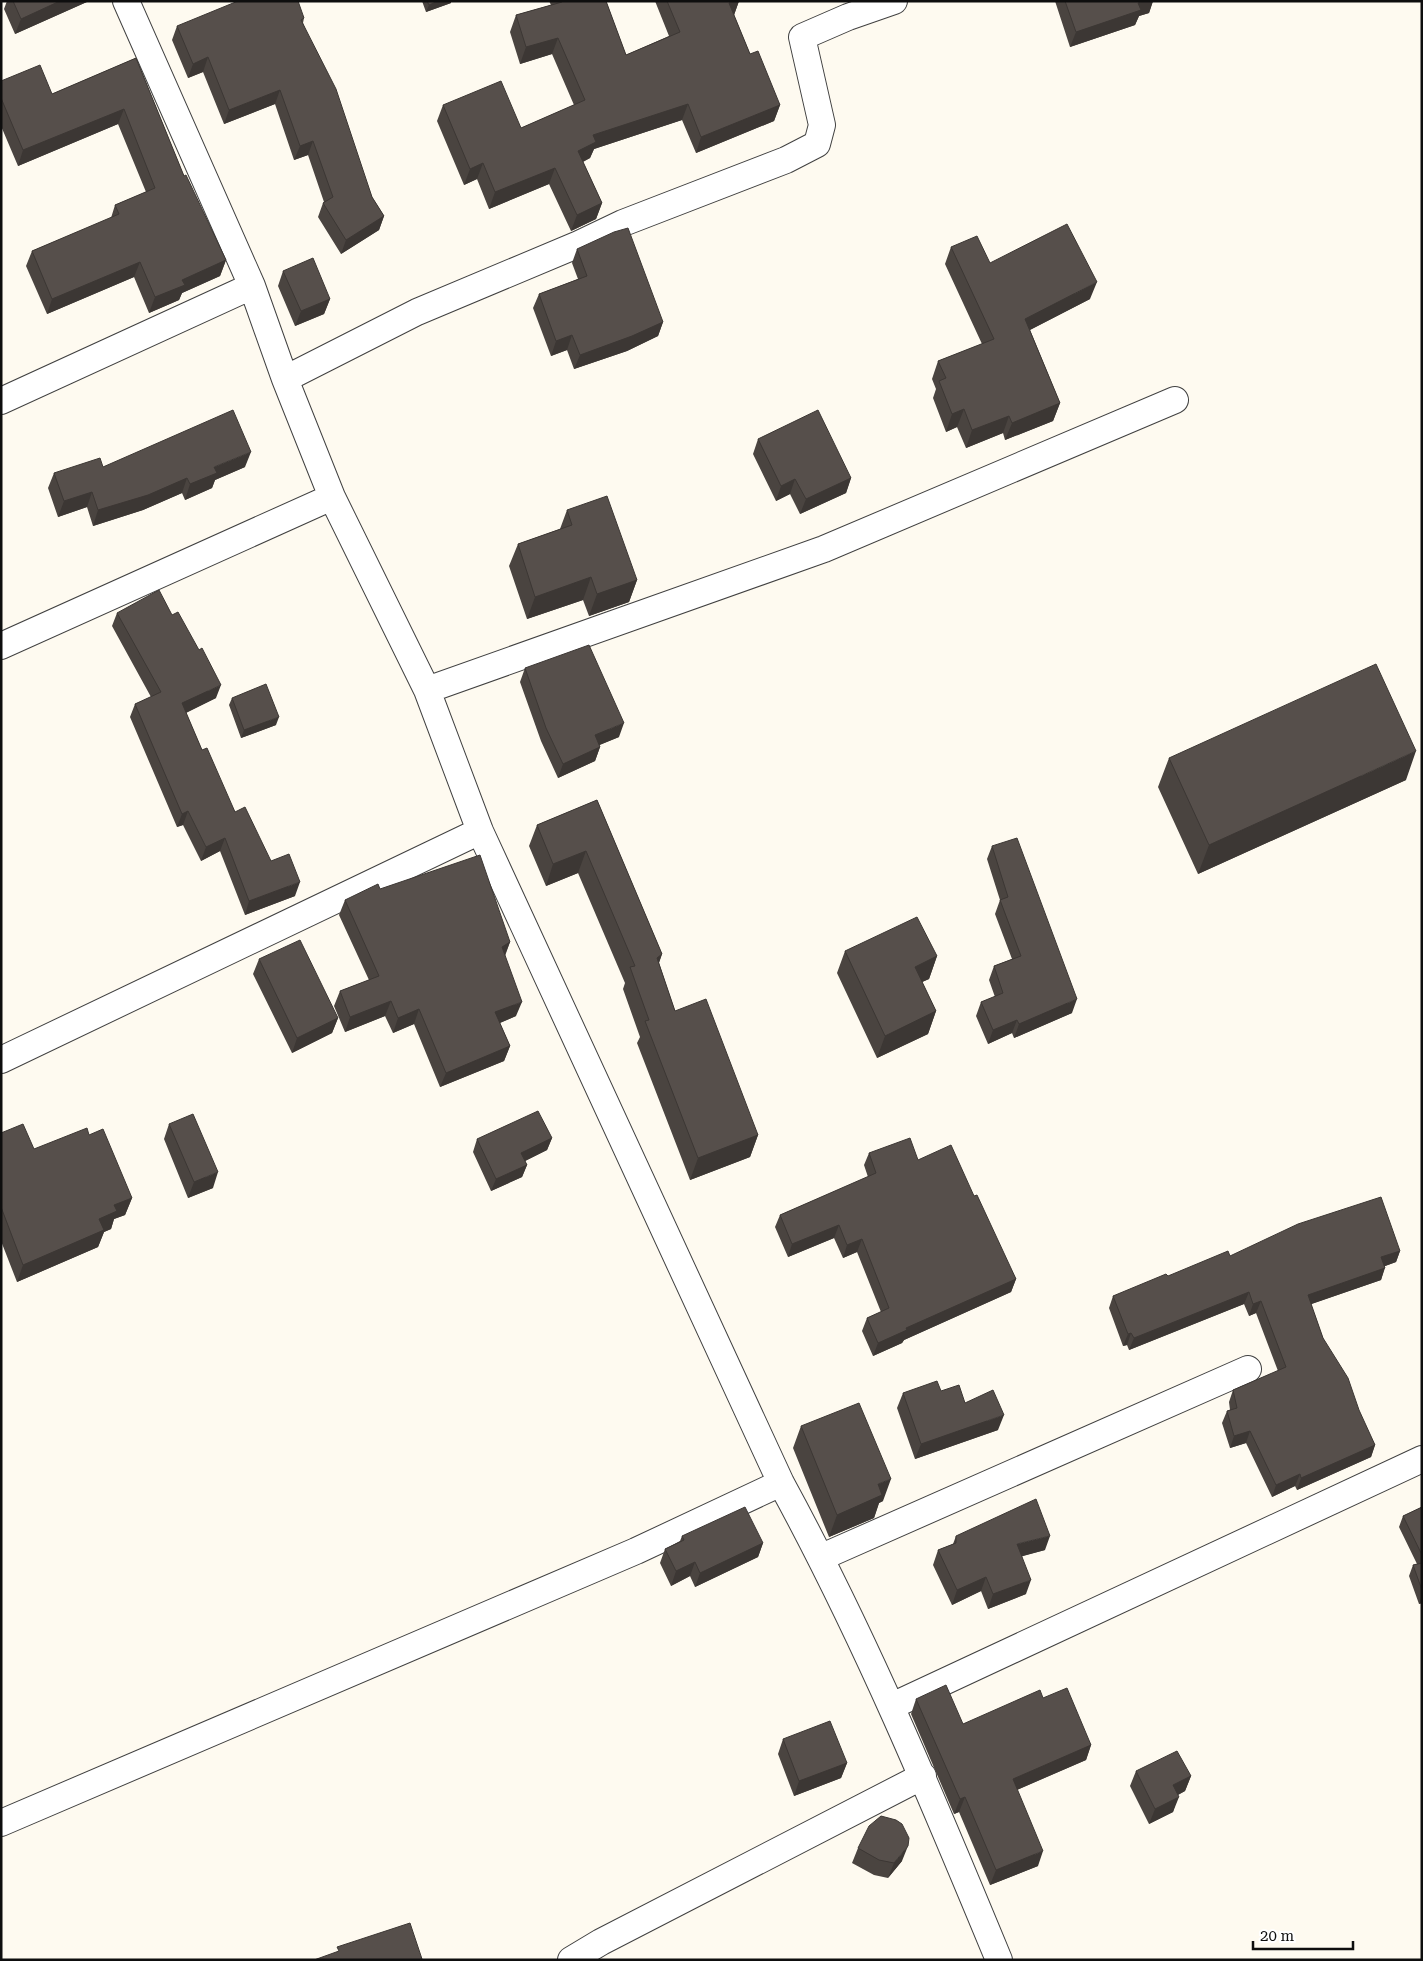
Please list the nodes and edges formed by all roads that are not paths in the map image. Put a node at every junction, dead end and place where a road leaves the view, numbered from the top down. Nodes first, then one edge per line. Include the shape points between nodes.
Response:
1 (126, 1) edge
2 (894, 1) edge
3 (252, 286) junction
4 (285, 379) junction
5 (1175, 400) dead end
6 (1, 401) edge
7 (332, 497) junction
8 (1, 646) edge
9 (426, 690) junction
10 (480, 831) junction
11 (1, 1060) edge
12 (1248, 1369) dead end
13 (1422, 1459) edge
14 (781, 1483) junction
15 (822, 1557) junction
16 (892, 1706) junction
17 (923, 1776) junction
18 (1, 1823) edge
19 (571, 1960) edge
20 (999, 1960) edge

1 - 3 street
2 - 4 street via 802,37 822,125 817,144 786,160 623,223 417,312
3 - 4 street
3 - 6 street
4 - 7 street
5 - 9 street via 824,549
7 - 8 street
7 - 9 street
9 - 10 street
10 - 11 street
10 - 14 street
12 - 15 street
13 - 16 street
14 - 15 street
14 - 18 street via 636,1551
15 - 16 street
16 - 17 street
17 - 19 street
17 - 20 street

